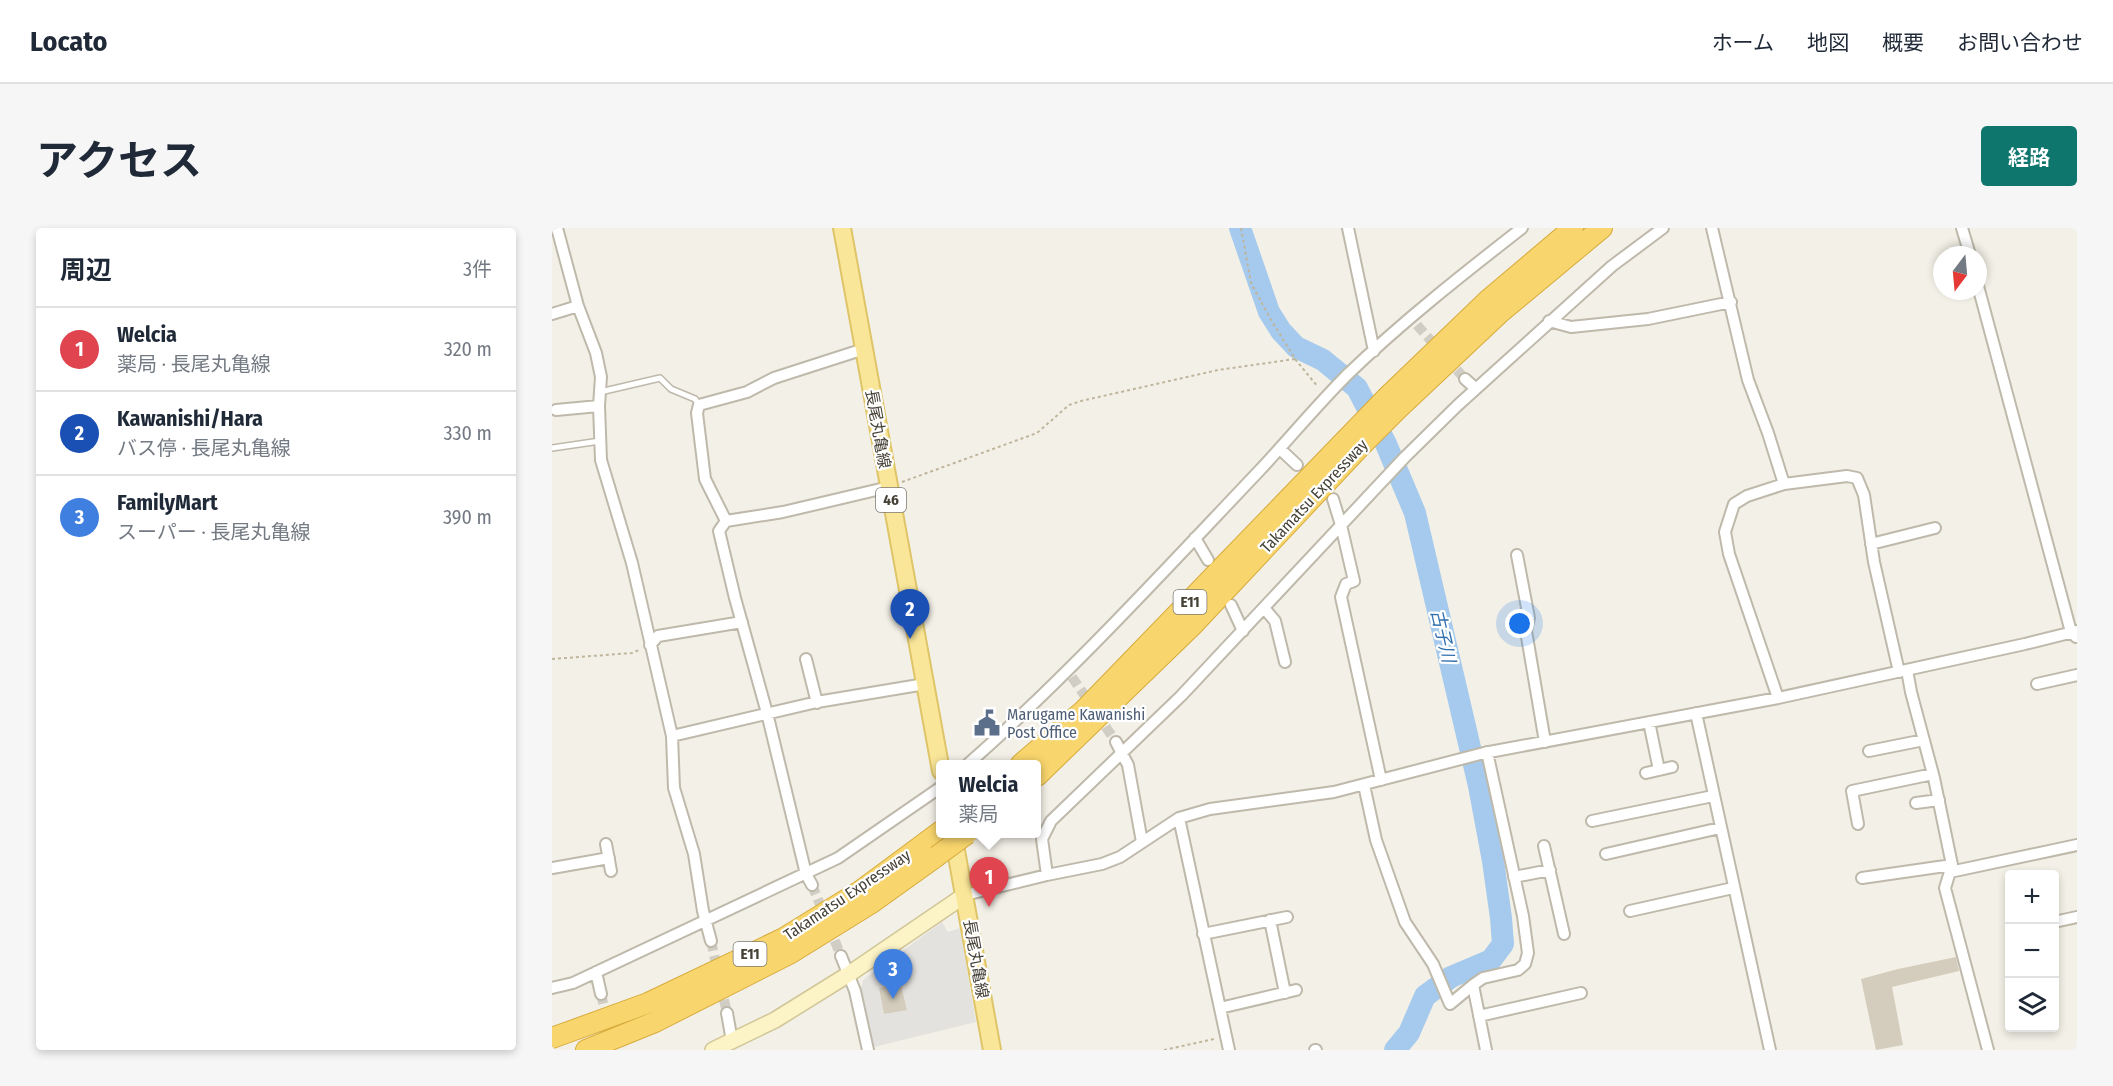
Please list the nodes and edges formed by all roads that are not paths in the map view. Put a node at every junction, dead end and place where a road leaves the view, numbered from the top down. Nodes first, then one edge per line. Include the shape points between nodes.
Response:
1 (557, 228) edge
2 (842, 228) edge
3 (1348, 228) edge
4 (1522, 228) edge
5 (1573, 228) edge
6 (1602, 228) edge
7 (1663, 228) edge
8 (1712, 228) edge
9 (1962, 228) edge
10 (1967, 246) edge
11 (1982, 300) edge
12 (1731, 302) junction
13 (578, 306) junction
14 (552, 314) edge
15 (1548, 321) junction
16 (864, 348) junction
17 (1374, 351) junction
18 (1465, 379) tunnel mouth
19 (1475, 388) junction
20 (600, 392) junction
21 (1394, 402) junction
22 (699, 405) junction
23 (598, 406) junction
24 (556, 410) dead end
25 (1357, 439) junction
26 (600, 441) junction
27 (552, 448) edge
28 (1280, 449) junction
29 (1297, 465) dead end
30 (1784, 484) junction
31 (889, 487) junction
32 (1333, 499) dead end
33 (726, 521) junction
34 (1341, 525) junction
35 (1935, 528) dead end
36 (1196, 538) junction
37 (1871, 544) junction
38 (1517, 555) dead end
39 (1208, 560) dead end
40 (1231, 605) dead end
41 (1264, 608) junction
42 (742, 622) junction
43 (1243, 631) junction
44 (2075, 634) edge
45 (650, 645) junction
46 (806, 659) dead end
47 (1285, 662) dead end
48 (1903, 671) junction
49 (2077, 675) edge
50 (925, 684) junction
51 (2037, 684) dead end
52 (1778, 698) junction
53 (816, 703) junction
54 (767, 713) junction
55 (1696, 713) junction
56 (1649, 722) junction
57 (672, 736) junction
58 (1924, 740) junction
59 (1116, 742) tunnel mouth
60 (1545, 742) junction
61 (1869, 750) dead end
62 (1122, 753) junction
63 (1486, 753) junction
64 (939, 760) edge
65 (973, 760) edge
66 (1027, 760) edge
67 (1672, 767) dead end
68 (1659, 770) junction
69 (1041, 772) edge
70 (1646, 773) dead end
71 (1933, 774) junction
72 (1381, 780) junction
73 (1364, 784) junction
74 (936, 790) edge
75 (1713, 796) junction
76 (1938, 800) junction
77 (1916, 803) dead end
78 (1179, 818) junction
79 (1592, 821) dead end
80 (1858, 824) dead end
81 (1720, 828) junction
82 (952, 838) edge
83 (954, 838) edge
84 (937, 842) edge
85 (1142, 842) junction
86 (606, 844) dead end
87 (2077, 845) edge
88 (1544, 846) dead end
89 (1606, 854) dead end
90 (609, 858) junction
91 (552, 868) edge
92 (1951, 869) junction
93 (1550, 870) junction
94 (611, 871) dead end
95 (806, 874) junction
96 (1047, 875) junction
97 (1514, 877) junction
98 (1862, 878) dead end
99 (812, 885) tunnel mouth
100 (1733, 888) junction
101 (965, 895) junction
102 (1630, 911) dead end
103 (1287, 917) dead end
104 (2077, 917) edge
105 (705, 920) junction
106 (1270, 920) junction
107 (2059, 921) edge
108 (1203, 934) junction
109 (1564, 934) dead end
110 (711, 941) tunnel mouth
111 (841, 956) tunnel mouth
112 (596, 972) junction
113 (849, 974) junction
114 (1473, 985) junction
115 (552, 988) edge
116 (1296, 990) dead end
117 (1285, 993) junction
118 (1581, 993) dead end
119 (602, 994) tunnel mouth
120 (1220, 1008) junction
121 (726, 1013) tunnel mouth
122 (1479, 1016) junction
123 (552, 1038) edge
124 (732, 1041) junction
125 (586, 1050) edge
126 (713, 1050) edge
127 (868, 1050) edge
128 (992, 1050) edge
129 (1228, 1050) edge
130 (1486, 1050) edge
131 (1770, 1050) edge
132 (1988, 1050) edge

1 - 13 street
2 - 16 main road, 長尾丸亀線 / 46
3 - 17 street
4 - 17 street via 1414,322
5 - 21 highway, Takamatsu Expressway / E11 via 1488,300
6 - 21 highway, Takamatsu Expressway / E11
7 - 15 street
8 - 12 street
9 - 10 street
11 - 44 street
12 - 15 street via 1648,320 1571,327
12 - 30 street via 1748,380
13 - 14 street
13 - 20 street via 596,352 602,377
15 - 19 street
16 - 22 street via 774,378 747,392
16 - 31 main road, 長尾丸亀線 / 46
17 - 28 street
18 - 19 street
19 - 34 street
20 - 22 lane via 660,378
20 - 23 street
21 - 25 highway, Takamatsu Expressway / E11
22 - 33 street via 705,478
23 - 24 street
23 - 26 street
25 - 66 highway, Takamatsu Expressway / E11 via 1084,710
25 - 69 highway, Takamatsu Expressway / E11 via 1194,624
26 - 27 lane
26 - 45 street via 601,460 632,563
28 - 29 street
28 - 36 street
30 - 37 street via 1857,478 1864,495
30 - 52 street via 1734,504 1725,532
31 - 33 street
31 - 50 main road, 長尾丸亀線 / 46
32 - 34 street
33 - 42 street via 719,531
34 - 41 street
34 - 72 street via 1354,581 1346,584 1341,597
35 - 37 street
36 - 39 street
36 - 65 street via 1069,674
37 - 48 street
38 - 60 street
40 - 43 street
41 - 43 street
41 - 47 street via 1275,621
42 - 45 street via 658,636
42 - 54 street
43 - 62 street
44 - 48 street
45 - 57 street
46 - 53 street
48 - 52 street
48 - 58 street
49 - 51 street
50 - 53 street
50 - 64 main road, 長尾丸亀線 / 46
52 - 55 street
53 - 54 street
54 - 57 street
54 - 95 street
55 - 56 street
55 - 75 street
56 - 60 street
56 - 68 street
57 - 105 street via 674,788 694,854
58 - 61 street
58 - 71 street
59 - 62 street
60 - 63 street
62 - 85 street via 1128,765
62 - 96 street via 1046,829 1042,839
63 - 72 street
63 - 97 street
67 - 68 street
68 - 70 street
71 - 76 street
71 - 80 street via 1852,791
72 - 73 street
73 - 78 street via 1334,792 1210,809
73 - 114 street via 1376,840 1405,922 1439,978 1446,999 1450,1004
74 - 95 street via 838,858
75 - 79 street
75 - 81 street
76 - 77 street
76 - 92 street
78 - 85 street
78 - 108 street
81 - 89 street
81 - 100 street
82 - 84 highway, Takamatsu Expressway / E11, bridge
83 - 101 main road, 長尾丸亀線
84 - 123 highway, Takamatsu Expressway / E11 via 782,939 648,1003
84 - 125 highway, Takamatsu Expressway / E11 via 870,904 791,953 655,1022
85 - 96 street via 1102,864
86 - 90 street
87 - 92 street
88 - 93 street
90 - 91 street
90 - 94 street
92 - 98 street
92 - 132 street via 1945,888
93 - 97 street
93 - 109 street
95 - 99 street
95 - 105 street
96 - 101 street
97 - 114 street via 1527,940 1525,964
100 - 102 street
100 - 131 street
101 - 113 street
101 - 128 main road, 長尾丸亀線
103 - 106 street
104 - 107 street
105 - 110 street
105 - 112 street
106 - 108 street
106 - 117 street
108 - 120 street
111 - 113 street
112 - 115 street
112 - 119 street
113 - 124 street via 776,1020
113 - 127 street
114 - 122 street
116 - 117 street
117 - 120 street
118 - 122 street
120 - 129 street
121 - 124 street
122 - 130 street
124 - 126 street

